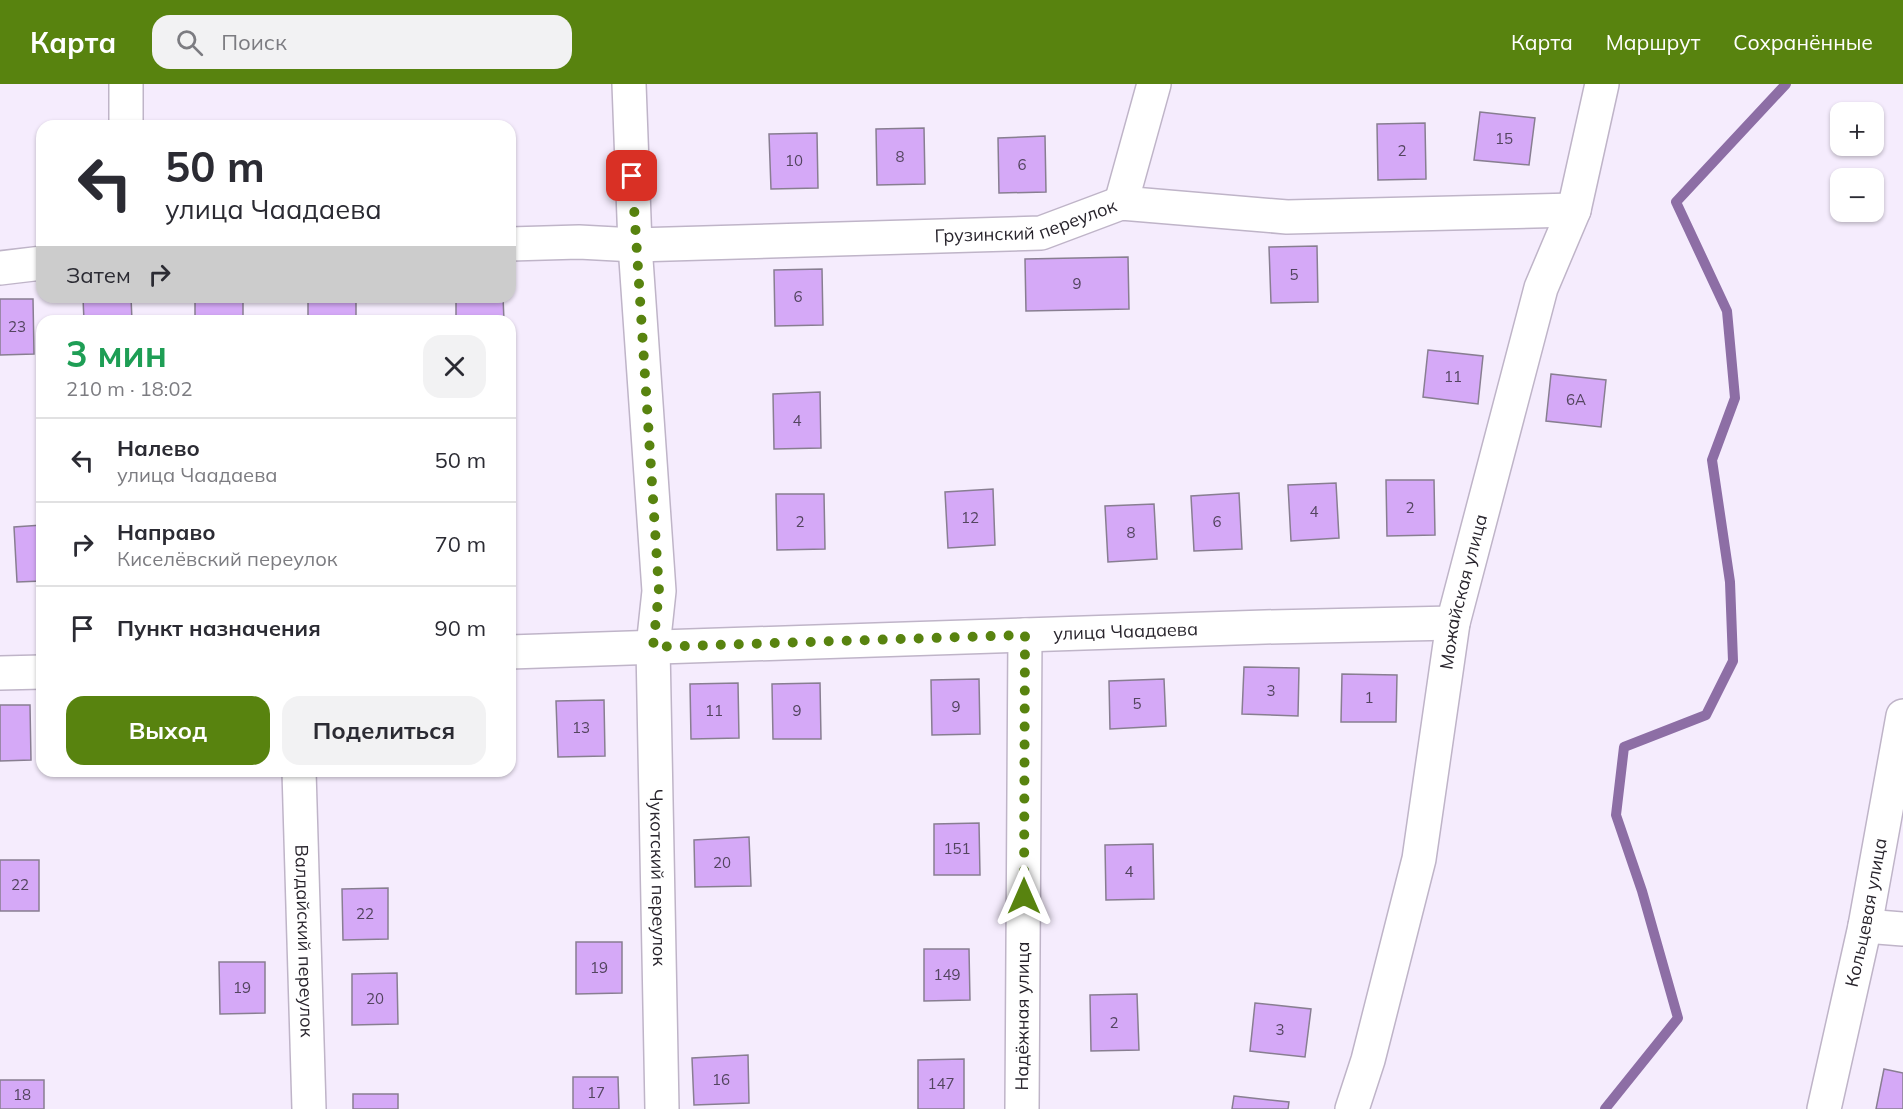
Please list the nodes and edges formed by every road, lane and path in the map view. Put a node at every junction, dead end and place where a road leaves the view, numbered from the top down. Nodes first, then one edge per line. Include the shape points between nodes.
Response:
1 (126, 84) edge
2 (628, 84) edge
3 (1155, 84) edge
4 (1602, 84) edge
5 (126, 120) edge
6 (1121, 203) junction
7 (1574, 210) junction
8 (516, 244) edge
9 (635, 246) junction
10 (36, 264) edge
11 (0, 268) edge
12 (1453, 623) junction
13 (1025, 635) junction
14 (653, 647) junction
15 (516, 652) edge
16 (36, 672) edge
17 (0, 673) edge
18 (1903, 716) edge
19 (299, 777) edge
20 (1865, 926) junction
21 (1903, 929) edge
22 (309, 1109) edge
23 (662, 1109) edge
24 (1022, 1109) edge
25 (1352, 1109) edge
26 (1824, 1109) edge

1 - 5 street
2 - 9 street, Чукотский переулок
3 - 6 street
4 - 7 street, Можайская улица
6 - 7 street, Грузинский переулок via 1287,217
6 - 9 street, Грузинский переулок via 1041,233
7 - 12 street, Можайская улица via 1541,288
8 - 9 street, Грузинский переулок
9 - 14 street, Чукотский переулок via 659,591
10 - 11 street
12 - 13 street, улица Чаадаева
12 - 25 street, Можайская улица via 1419,859
13 - 14 street, улица Чаадаева
13 - 24 street, Надёжная улица
14 - 15 street, улица Чаадаева
14 - 23 street, Чукотский переулок
16 - 17 street
18 - 20 street, Кольцевая улица
19 - 22 street, Валдайский переулок
20 - 21 street
20 - 26 street, Кольцевая улица

